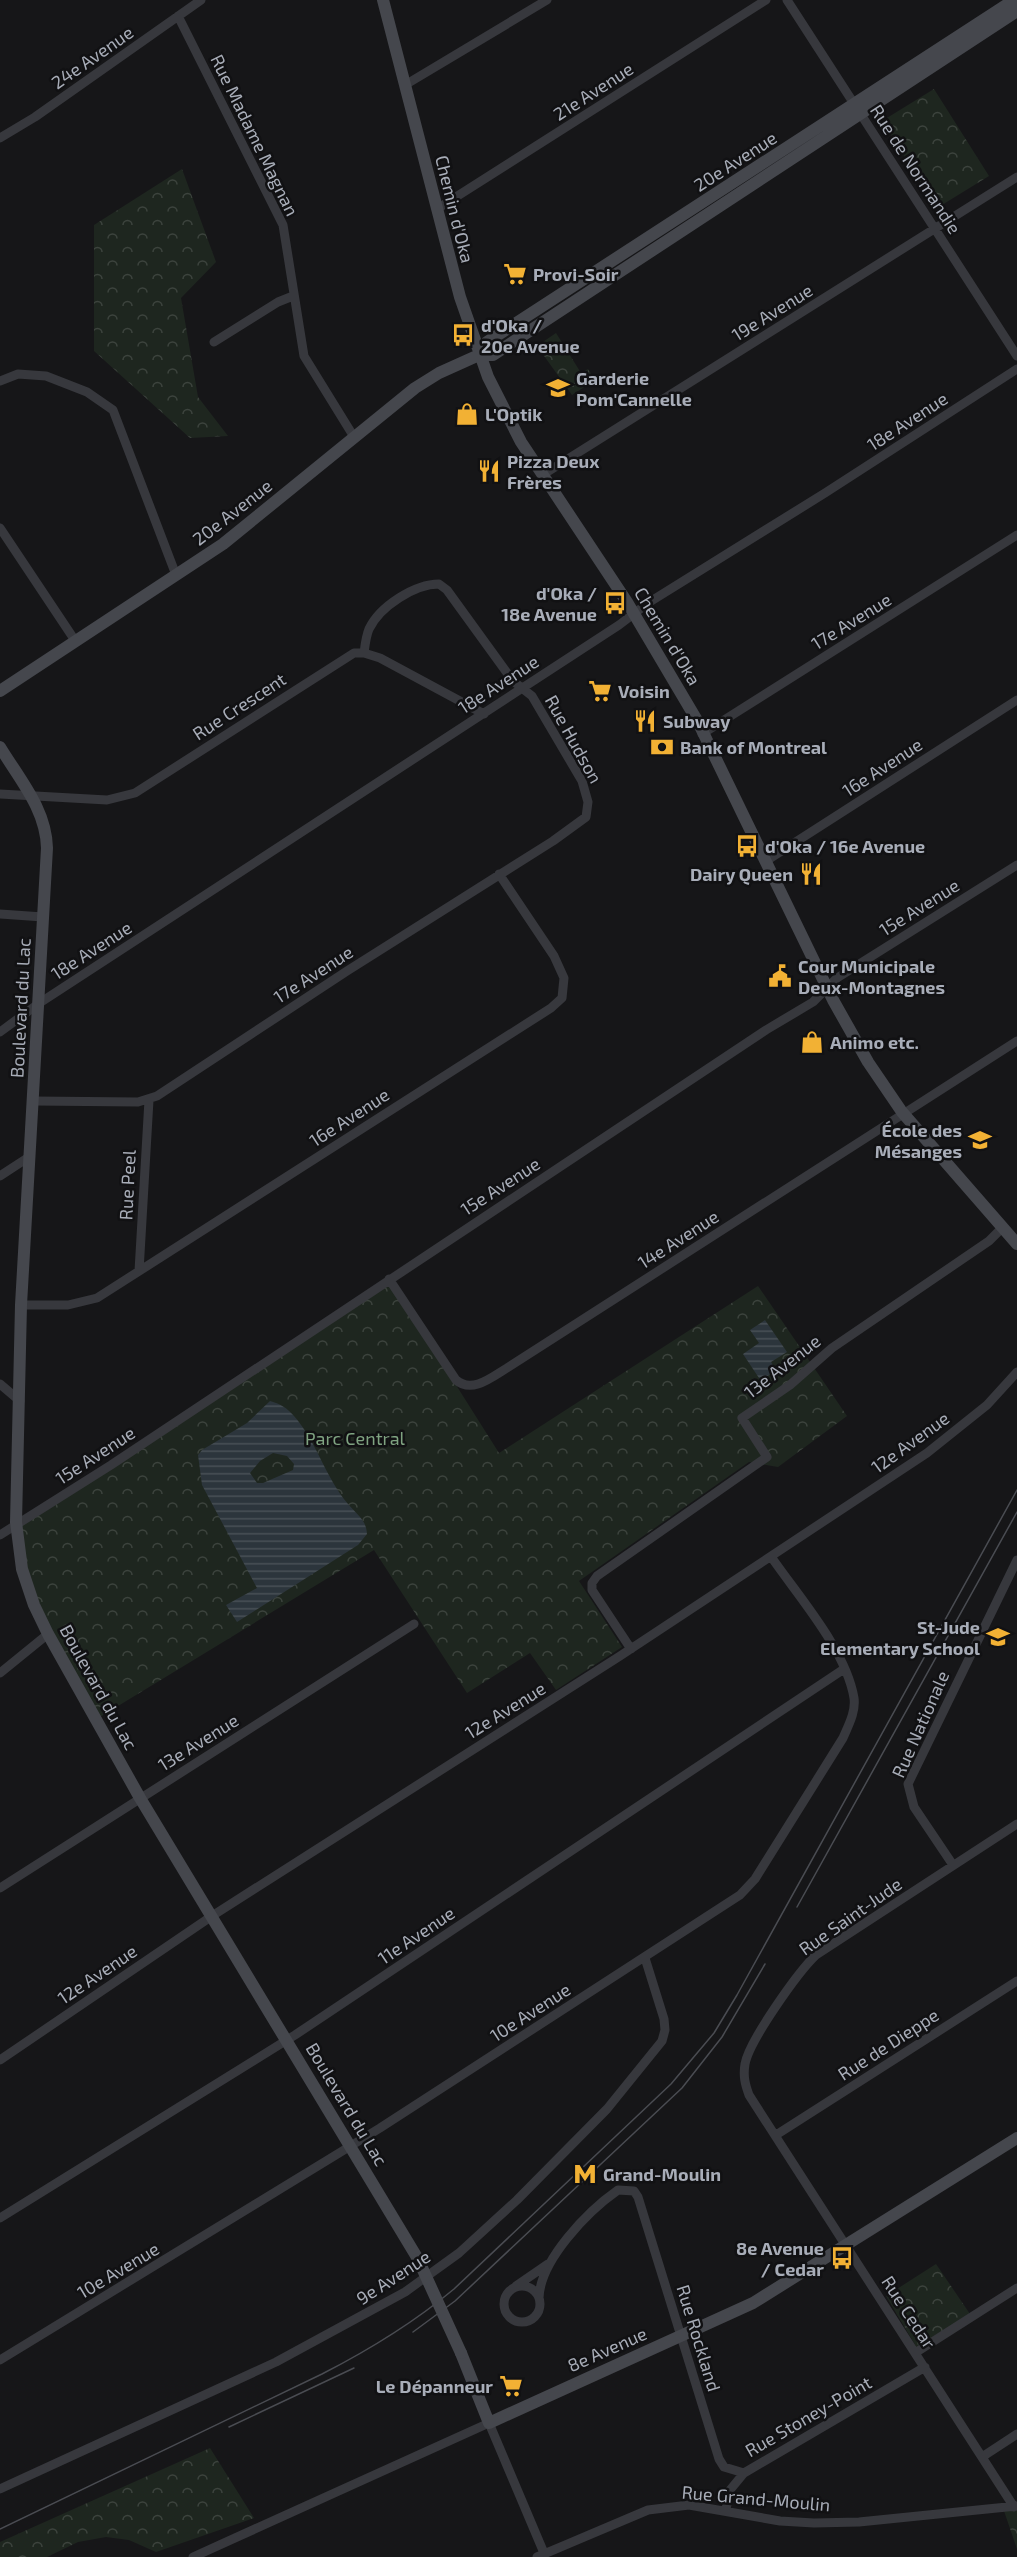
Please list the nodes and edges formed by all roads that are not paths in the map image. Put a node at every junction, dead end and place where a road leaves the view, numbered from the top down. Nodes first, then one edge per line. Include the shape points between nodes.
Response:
1 (201, 0) edge
2 (383, 0) edge
3 (766, 0) edge
4 (787, 0) edge
5 (1014, 0) edge
6 (545, 1) edge
7 (1017, 11) edge
8 (178, 16) junction
9 (405, 85) junction
10 (857, 109) junction
11 (0, 138) edge
12 (1017, 177) edge
13 (436, 209) junction
14 (936, 229) junction
15 (293, 296) junction
16 (214, 342) dead end
17 (479, 355) junction
18 (1017, 356) edge
19 (1017, 369) edge
20 (0, 381) edge
21 (354, 437) junction
22 (544, 474) junction
23 (0, 528) edge
24 (1017, 535) edge
25 (176, 575) junction
26 (634, 614) junction
27 (76, 642) junction
28 (364, 652) junction
29 (522, 688) junction
30 (0, 691) edge
31 (1017, 700) edge
32 (484, 714) junction
33 (702, 734) junction
34 (0, 747) edge
35 (0, 794) edge
36 (31, 796) junction
37 (589, 811) joint
38 (766, 861) junction
39 (1017, 865) edge
40 (499, 874) junction
41 (0, 914) edge
42 (43, 917) junction
43 (827, 988) junction
44 (38, 1004) junction
45 (0, 1032) edge
46 (1017, 1041) edge
47 (148, 1100) junction
48 (34, 1101) junction
49 (904, 1114) junction
50 (29, 1157) junction
51 (0, 1176) edge
52 (1002, 1228) junction
53 (1017, 1244) edge
54 (139, 1271) junction
55 (389, 1280) junction
56 (21, 1305) junction
57 (1017, 1372) edge
58 (0, 1384) edge
59 (20, 1401) junction
60 (16, 1525) junction
61 (0, 1535) edge
62 (772, 1558) junction
63 (1017, 1560) edge
64 (414, 1624) dead end
65 (48, 1634) junction
66 (631, 1649) junction
67 (844, 1669) junction
68 (0, 1672) edge
69 (140, 1798) junction
70 (1017, 1824) edge
71 (953, 1865) junction
72 (0, 1888) edge
73 (212, 1916) junction
74 (645, 1958) junction
75 (1017, 1981) edge
76 (288, 2040) junction
77 (0, 2060) edge
78 (776, 2135) junction
79 (1017, 2138) edge
80 (351, 2147) junction
81 (0, 2218) edge
82 (846, 2244) junction
83 (548, 2264) junction
84 (513, 2288) junction
85 (1017, 2288) edge
86 (539, 2298) junction
87 (681, 2336) junction
88 (915, 2353) junction
89 (0, 2360) edge
90 (925, 2367) junction
91 (489, 2423) junction
92 (1017, 2434) edge
93 (982, 2457) junction
94 (744, 2473) junction
95 (0, 2489) edge
96 (1015, 2507) edge
97 (726, 2510) junction
98 (540, 2555) edge
99 (193, 2557) edge

1 - 8 street, 24e Avenue
2 - 9 street, Chemin d'Oka
3 - 13 street, 21e Avenue
4 - 10 street, Rue de Normandie
5 - 10 street, 20e Avenue
6 - 9 street
7 - 10 street, 20e Avenue
8 - 11 street, 24e Avenue
8 - 15 street, Rue Madame Magnan via 283,225
9 - 13 street, Chemin d'Oka
10 - 14 street, Rue de Normandie
10 - 17 street, 20e Avenue via 493,355
12 - 14 street, 19e Avenue
13 - 17 street, Chemin d'Oka
14 - 18 street, Rue de Normandie
14 - 22 street, 19e Avenue
15 - 16 street
15 - 21 street, Rue Madame Magnan via 304,356
17 - 21 street, 20e Avenue via 422,383
17 - 22 street, Chemin d'Oka via 521,442
19 - 26 street, 18e Avenue
20 - 25 street via 18,374 46,376 87,392 113,410
21 - 25 street, 20e Avenue via 242,530
22 - 26 street, Chemin d'Oka
23 - 27 street
24 - 33 street, 17e Avenue
25 - 27 street, 20e Avenue
26 - 29 street, 18e Avenue
26 - 33 street, Chemin d'Oka
27 - 30 street, 20e Avenue
28 - 29 street, Rue Hudson via 369,630 379,614 418,587 439,584
28 - 32 street
28 - 36 street, Rue Crescent via 337,662 135,793 107,800
29 - 32 street, 18e Avenue
29 - 37 street, Rue Hudson via 531,696 582,781
31 - 38 street, 16e Avenue
32 - 44 street, 18e Avenue
33 - 38 street, Chemin d'Oka
34 - 36 street, Boulevard du Lac
35 - 36 street, Rue Crescent
36 - 42 street, Boulevard du Lac via 46,831
37 - 40 street, 17e Avenue via 579,824
38 - 43 street, Chemin d'Oka
39 - 43 street, 15e Avenue
40 - 47 street, 17e Avenue
40 - 54 street, 16e Avenue via 554,956 564,978 562,998
41 - 42 street
42 - 44 street, Boulevard du Lac
43 - 49 street, Chemin d'Oka via 868,1062
43 - 55 street, 15e Avenue via 813,1002
44 - 45 street, 18e Avenue
44 - 48 street, Boulevard du Lac
46 - 49 street, 14e Avenue
47 - 48 street
47 - 54 street, Rue Peel
48 - 50 street, Boulevard du Lac
49 - 52 street, Chemin d'Oka
49 - 55 street, 14e Avenue via 478,1384 464,1385 454,1377
50 - 51 street
50 - 56 street, Boulevard du Lac
52 - 53 street, Chemin d'Oka
52 - 66 street, 13e Avenue via 989,1241 832,1348 790,1385 742,1418 767,1457 597,1576 592,1590
54 - 56 street, 16e Avenue via 84,1302
55 - 60 street, 15e Avenue
56 - 59 street, Boulevard du Lac
57 - 62 street, 12e Avenue via 987,1405 927,1453
58 - 59 street
59 - 60 street, Boulevard du Lac
60 - 61 street, 15e Avenue
60 - 65 street, Boulevard du Lac via 22,1569
62 - 66 street, 12e Avenue
62 - 67 street, 10e Avenue
63 - 71 street, Rue Nationale via 908,1784 914,1807
64 - 69 street, 13e Avenue
65 - 68 street
65 - 69 street, Boulevard du Lac
66 - 73 street, 12e Avenue
67 - 74 street, 10e Avenue via 854,1699 843,1738 755,1879 740,1895
67 - 76 street, 11e Avenue
69 - 72 street, 13e Avenue
69 - 73 street, Boulevard du Lac
70 - 71 street, Rue Saint-Jude
71 - 78 street, Rue Saint-Jude via 803,1967 745,2061 743,2080 749,2095
73 - 76 street, Boulevard du Lac
73 - 77 street, 12e Avenue
74 - 80 street, 10e Avenue
74 - 95 street, 9e Avenue via 664,2019 662,2041 607,2109 459,2253 405,2292 322,2338
75 - 78 street, Rue de Dieppe
76 - 80 street, Boulevard du Lac
76 - 81 street, 11e Avenue
78 - 82 street, Rue Cedar
79 - 82 street, 8e Avenue
80 - 89 street, 10e Avenue
80 - 91 street, Boulevard du Lac, bridge via 418,2259
82 - 87 street, 8e Avenue via 753,2303
82 - 88 street, Rue Cedar
83 - 84 street
83 - 86 street via 539,2285
83 - 87 street, Rue Rockland via 608,2198 625,2189 634,2191
84 - 86 street via 531,2288
84 - 86 street via 503,2303 506,2314 515,2322 527,2322 536,2315
85 - 88 street
87 - 91 street, 8e Avenue
87 - 94 street, Rue Rockland via 719,2459 724,2467
88 - 90 street, Rue Cedar
90 - 93 street, Rue Cedar
90 - 94 street, Rue Stoney-Point
91 - 98 street, Boulevard du Lac
91 - 99 street, 8e Avenue
92 - 93 street
93 - 96 street, Rue Cedar
94 - 97 street, Rue Stoney-Point via 730,2490
96 - 97 street, Rue Grand-Moulin via 814,2523
97 - 98 street, Rue Grand-Moulin via 689,2505 648,2510

